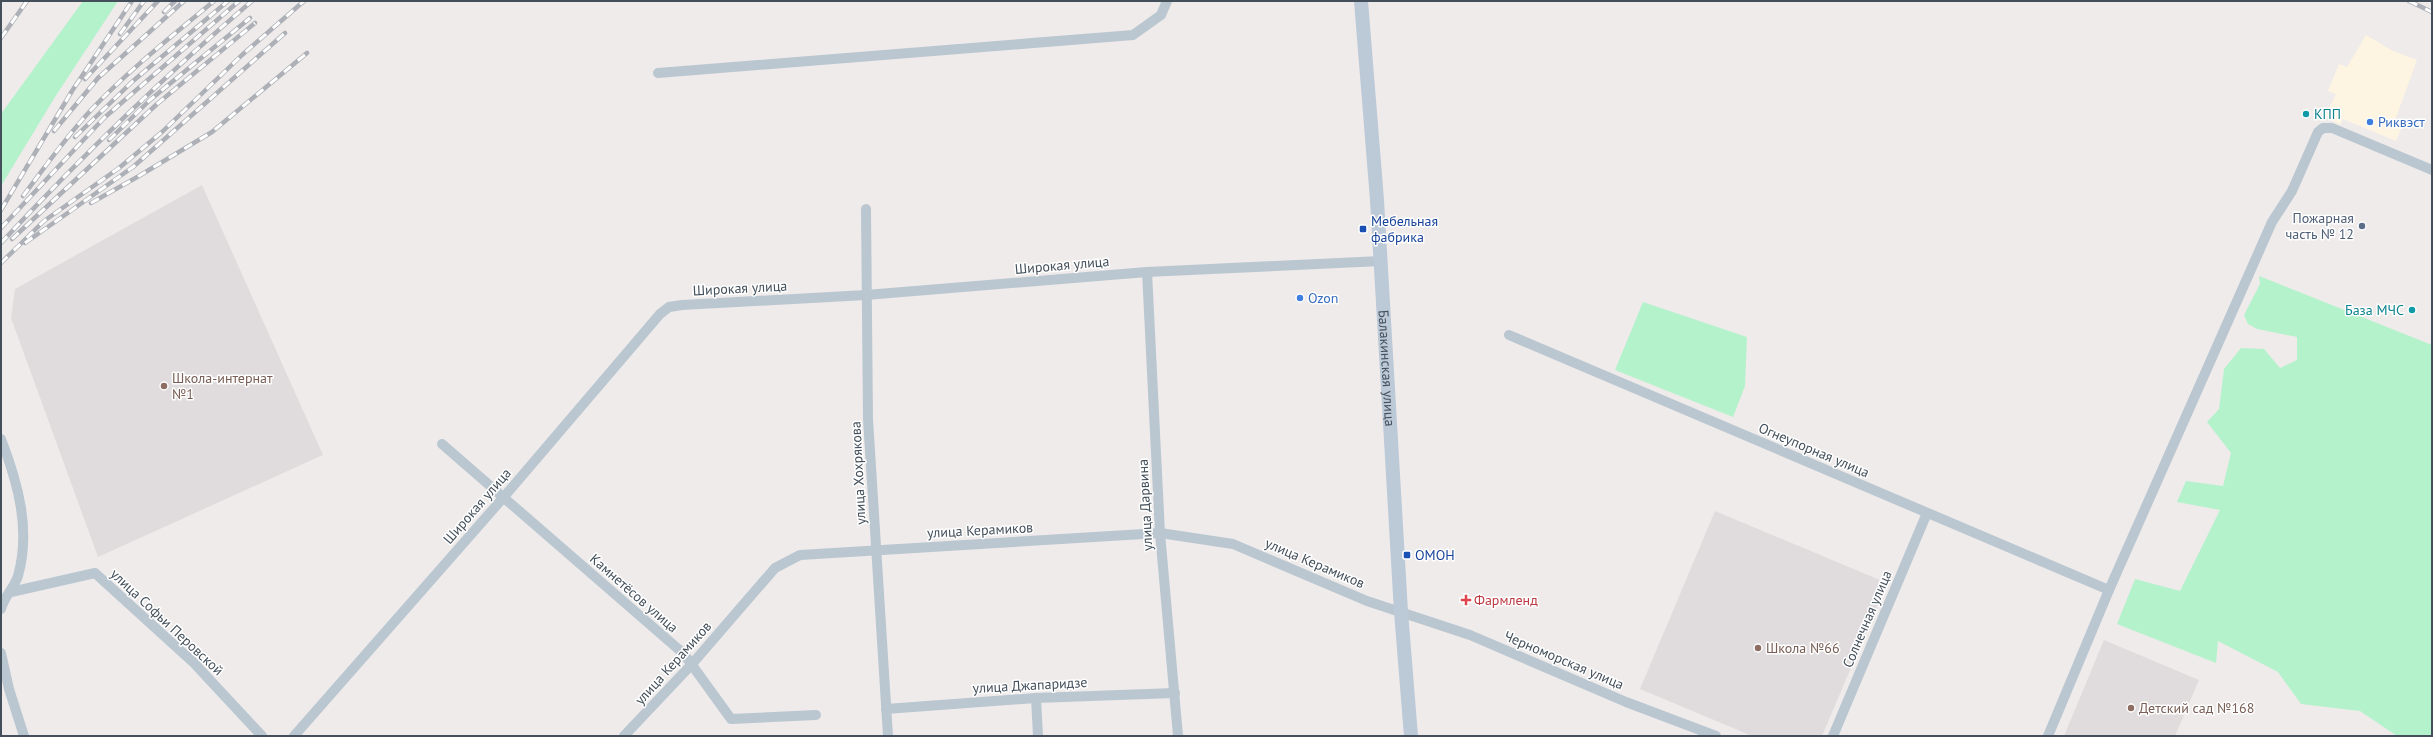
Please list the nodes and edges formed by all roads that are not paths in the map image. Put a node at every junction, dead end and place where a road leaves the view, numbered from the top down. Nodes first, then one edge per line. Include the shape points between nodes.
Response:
1 (1167, 1) edge
2 (1361, 1) edge
3 (658, 72) dead end
4 (2432, 170) edge
5 (866, 209) dead end
6 (1381, 262) junction
7 (1147, 272) junction
8 (866, 295) junction
9 (1509, 335) dead end
10 (1, 439) edge
11 (442, 444) dead end
12 (503, 498) junction
13 (1927, 513) junction
14 (1160, 533) junction
15 (876, 550) junction
16 (2109, 590) junction
17 (11, 592) junction
18 (1, 609) edge
19 (1401, 612) junction
20 (1, 653) edge
21 (692, 664) junction
22 (1175, 693) junction
23 (1036, 698) junction
24 (886, 709) junction
25 (816, 715) dead end
26 (24, 736) edge
27 (262, 736) edge
28 (294, 736) edge
29 (624, 736) edge
30 (888, 736) edge
31 (1038, 736) edge
32 (1178, 736) edge
33 (1411, 736) edge
34 (1716, 736) edge
35 (1833, 736) edge
36 (2048, 736) edge

1 - 3 street via 1161,15 1132,35
2 - 6 main road, Балакинская улица
4 - 16 street via 2332,128 2324,128 2318,132 2292,191 2272,222
5 - 8 street, улица Хохрякова
6 - 7 street, Широкая улица
6 - 19 main road, Балакинская улица
7 - 8 street, Широкая улица
7 - 14 street, улица Дарвина
8 - 12 street, Широкая улица via 669,307 660,314
8 - 15 street, улица Хохрякова via 868,419
9 - 13 street, Огнеупорная улица
10 - 17 street via 14,472 22,504 22,556
11 - 12 street, Камнетёсов улица
12 - 21 street, Камнетёсов улица via 684,654
12 - 28 street, Широкая улица
13 - 16 street, Огнеупорная улица
13 - 35 street, Солнечная улица
14 - 15 street, улица Керамиков
14 - 19 street, улица Керамиков via 1234,544 1367,601
14 - 22 street, улица Дарвина
15 - 21 street, улица Керамиков via 800,555 775,568
15 - 24 street, улица Хохрякова
16 - 36 street
17 - 18 street
17 - 27 street, улица Софьи Перовской via 96,573 194,663
19 - 33 main road, Балакинская улица
19 - 34 street, Черноморская улица via 1470,635 1626,702
20 - 26 street
21 - 25 street, Камнетёсов улица via 731,719
21 - 29 street, улица Керамиков
22 - 23 street, улица Джапаридзе
22 - 32 street, улица Дарвина
23 - 24 street, улица Джапаридзе
23 - 31 street
24 - 30 street, улица Хохрякова

